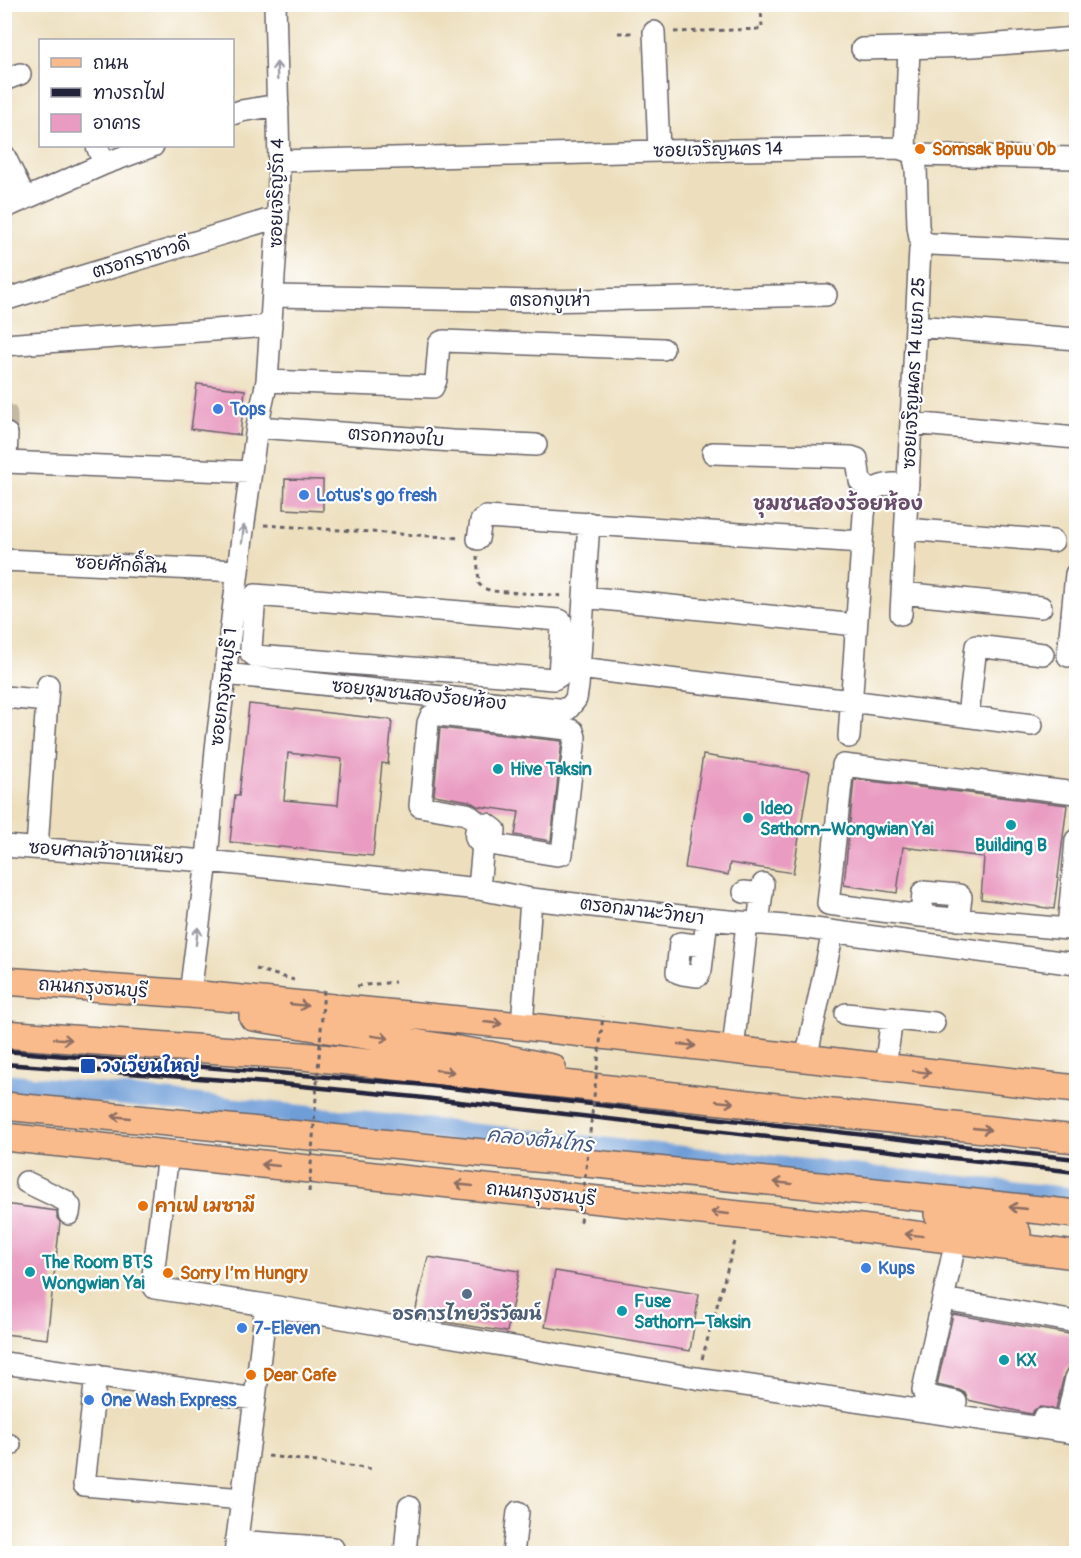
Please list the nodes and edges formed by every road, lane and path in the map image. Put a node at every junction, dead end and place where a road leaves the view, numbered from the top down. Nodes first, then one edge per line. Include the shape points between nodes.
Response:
1 (275, 4) edge
2 (761, 4) edge
3 (618, 33) dead end
4 (654, 33) junction
5 (1077, 38) edge
6 (909, 48) junction
7 (862, 49) dead end
8 (278, 105) junction
9 (234, 113) edge
10 (147, 147) edge
11 (658, 150) junction
12 (909, 153) junction
13 (4, 155) edge
14 (100, 155) edge
15 (1077, 158) edge
16 (279, 161) junction
17 (25, 198) junction
18 (4, 208) edge
19 (278, 217) junction
20 (924, 242) junction
21 (1077, 251) edge
22 (826, 295) dead end
23 (273, 296) junction
24 (4, 300) edge
25 (271, 326) junction
26 (916, 326) junction
27 (1077, 339) edge
28 (4, 345) edge
29 (663, 349) dead end
30 (267, 381) junction
31 (911, 423) junction
32 (257, 427) junction
33 (7, 434) dead end
34 (1077, 438) edge
35 (536, 445) dead end
36 (713, 453) dead end
37 (6, 462) edge
38 (251, 472) junction
39 (908, 484) junction
40 (872, 491) junction
41 (589, 523) junction
42 (244, 524) junction
43 (906, 530) junction
44 (477, 540) junction
45 (1053, 541) dead end
46 (862, 542) junction
47 (4, 560) edge
48 (238, 571) junction
49 (1077, 574) edge
50 (245, 594) junction
51 (1076, 596) edge
52 (584, 597) junction
53 (1041, 607) dead end
54 (856, 625) junction
55 (1043, 654) dead end
56 (1068, 656) dead end
57 (579, 668) junction
58 (225, 674) junction
59 (5, 698) edge
60 (851, 701) junction
61 (968, 717) junction
62 (1032, 726) dead end
63 (849, 737) dead end
64 (1077, 793) edge
65 (485, 838) junction
66 (1077, 840) edge
67 (4, 846) edge
68 (37, 848) junction
69 (207, 861) junction
70 (479, 889) junction
71 (756, 890) dead end
72 (531, 899) junction
73 (939, 918) junction
74 (707, 919) junction
75 (753, 924) junction
76 (833, 932) junction
77 (936, 945) junction
78 (704, 946) dead end
79 (1077, 964) edge
80 (256, 969) dead end
81 (8, 982) edge
82 (301, 982) dead end
83 (395, 982) dead end
84 (348, 987) dead end
85 (324, 989) dead end
86 (190, 994) junction
87 (846, 1014) dead end
88 (603, 1016) dead end
89 (892, 1018) junction
90 (934, 1023) dead end
91 (522, 1026) junction
92 (4, 1034) edge
93 (733, 1050) junction
94 (806, 1059) junction
95 (885, 1068) junction
96 (1077, 1089) edge
97 (667, 1096) junction
98 (4, 1106) edge
99 (1077, 1125) edge
100 (4, 1131) edge
101 (1010, 1132) junction
102 (4, 1137) edge
103 (1077, 1139) edge
104 (409, 1145) junction
105 (168, 1154) junction
106 (26, 1182) dead end
107 (830, 1187) junction
108 (309, 1192) dead end
109 (69, 1214) dead end
110 (1077, 1214) edge
111 (742, 1215) junction
112 (580, 1221) dead end
113 (956, 1240) junction
114 (1077, 1248) edge
115 (1077, 1255) edge
116 (943, 1299) junction
117 (266, 1305) junction
118 (1077, 1322) edge
119 (4, 1363) edge
120 (96, 1375) junction
121 (696, 1378) junction
122 (1077, 1378) edge
123 (255, 1399) junction
124 (1077, 1433) edge
125 (248, 1453) junction
126 (373, 1469) dead end
127 (242, 1499) junction
128 (409, 1507) dead end
129 (518, 1512) dead end
130 (235, 1547) edge
131 (333, 1548) dead end
132 (405, 1554) edge
133 (513, 1554) edge

8 -> 1 street, ซอยเจริญรัถ 4
2 - 4 path via 762,29
3 - 4 path
4 - 11 street
5 - 6 street
6 - 7 street
6 - 12 street
8 - 9 street
8 - 16 street, ซอยเจริญรัถ 4
10 - 14 street
11 - 12 street, ซอยเจริญนคร 14 via 898,148
11 - 16 street, ซอยเจริญนคร 14
12 - 15 street, ซอยเจริญนคร 14
12 - 20 street via 916,168 918,226
13 - 17 street
14 - 17 street
16 - 19 street, ซอยเจริญรัถ 4
17 - 18 street
19 - 23 street, ซอยเจริญรัถ 4
19 - 24 street, ตรอกราชาวดี
20 - 21 street
20 - 26 street, ซอยเจริญนคร 14 แยก 25 via 920,249
22 - 23 street, ตรอกงูเห่า via 538,301
23 - 25 street, ซอยเจริญรัถ 4
25 - 28 street
25 - 30 street, ซอยเจริญรัถ 4
26 - 27 street
26 - 31 street, ซอยเจริญนคร 14 แยก 25
29 - 30 street via 444,341 439,344 433,387
30 - 32 street, ซอยกรุงธนบุรี 1
31 - 34 street
31 - 39 street, ซอยเจริญนคร 14 แยก 25
32 - 35 street, ตรอกทองใบ
32 - 38 street, ซอยกรุงธนบุรี 1
33 - 37 street
36 - 40 street via 851,457 857,459 860,481
37 - 38 street
38 - 42 street, ซอยกรุงธนบุรี 1
39 - 40 street via 892,483
39 - 43 street, ซอยเจริญนคร 14 แยก 25
40 - 46 street via 864,515
41 - 44 street via 486,517 481,521
41 - 46 street
41 - 52 street, ซอยชุมชนสองร้อยห้อง
42 - 44 path
48 -> 42 street, ซอยกรุงธนบุรี 1
43 - 45 street
43 - 53 street, ซอยเจริญนคร 14 แยก 25 via 902,603
44 - 52 path via 477,572 483,588
46 - 54 street
47 - 48 street, ซอยศักดิ์สิน
48 - 50 street, ซอยกรุงธนบุรี 1
49 - 51 street
50 - 50 street via 560,620 559,676 551,679 255,656 251,653
50 - 58 street, ซอยกรุงธนบุรี 1
51 - 56 street
52 - 54 street
52 - 57 street, ซอยชุมชนสองร้อยห้อง
54 - 60 street
55 - 61 street via 976,646
57 - 58 street, ซอยชุมชนสองร้อยห้อง via 576,699 568,709
57 - 60 street
58 - 69 street, ซอยกรุงธนบุรี 1
59 - 68 street via 48,693
60 - 61 street
60 - 63 street
61 - 62 street
64 - 73 street via 843,765 828,904
65 - 65 street via 562,854 573,731 431,716 420,806 467,814
65 - 70 street
66 - 73 street via 1068,929
67 - 68 street, ซอยศาลเจ้าอาเหนียว
68 - 69 street, ซอยศาลเจ้าอาเหนียว
69 - 70 street, ตรอกมานะวิทยา
86 -> 69 street, ซอยกรุงธนบุรี 1
70 - 72 street, ตรอกมานะวิทยา
71 - 75 street
72 - 74 street, ตรอกมานะวิทยา
72 - 91 street
73 - 77 street
74 - 75 street, ตรอกมานะวิทยา
74 - 78 street
75 - 76 street, ตรอกมานะวิทยา
75 - 93 street
76 - 77 street, ตรอกมานะวิทยา
76 - 94 street
77 - 79 street, ตรอกมานะวิทยา
80 - 82 path
81 - 86 main road, ถนนกรุงธนบุรี
81 -> 97 main road via 489,1055
83 - 84 path
85 - 108 path, bridge
86 -> 91 main road, ถนนกรุงธนบุรี
87 - 89 street
88 - 112 path, bridge
89 - 90 street
89 - 95 street
91 -> 93 main road, ถนนกรุงธนบุรี
92 -> 97 main road via 302,1056
93 - 94 main road, ถนนกรุงธนบุรี
94 - 95 main road, ถนนกรุงธนบุรี
95 -> 96 main road, ถนนกรุงธนบุรี
97 -> 101 main road
104 -> 98 main road, ถนนกรุงธนบุรี
99 - 101 main road
100 - 104 main road via 292,1145
101 - 103 main road
102 - 105 main road, ถนนกรุงธนบุรี
107 -> 104 main road, ถนนกรุงธนบุรี
111 -> 105 main road, ถนนกรุงธนบุรี
105 - 117 street via 153,1287
106 - 109 street via 66,1201
110 -> 107 main road, ถนนกรุงธนบุรี
107 - 114 main road
113 -> 111 main road, ถนนกรุงธนบุรี
111 - 121 path
113 - 115 main road, ถนนกรุงธนบุรี
113 - 116 street
116 - 118 street
116 - 122 street via 924,1394 1060,1423 1067,1419
117 - 121 street
117 - 123 street
119 - 120 street
120 - 123 street
120 - 127 street via 84,1485
121 - 124 street
123 - 125 street
125 - 126 path
125 - 127 street
127 - 130 street
128 - 132 street
129 - 133 street
130 - 131 street

